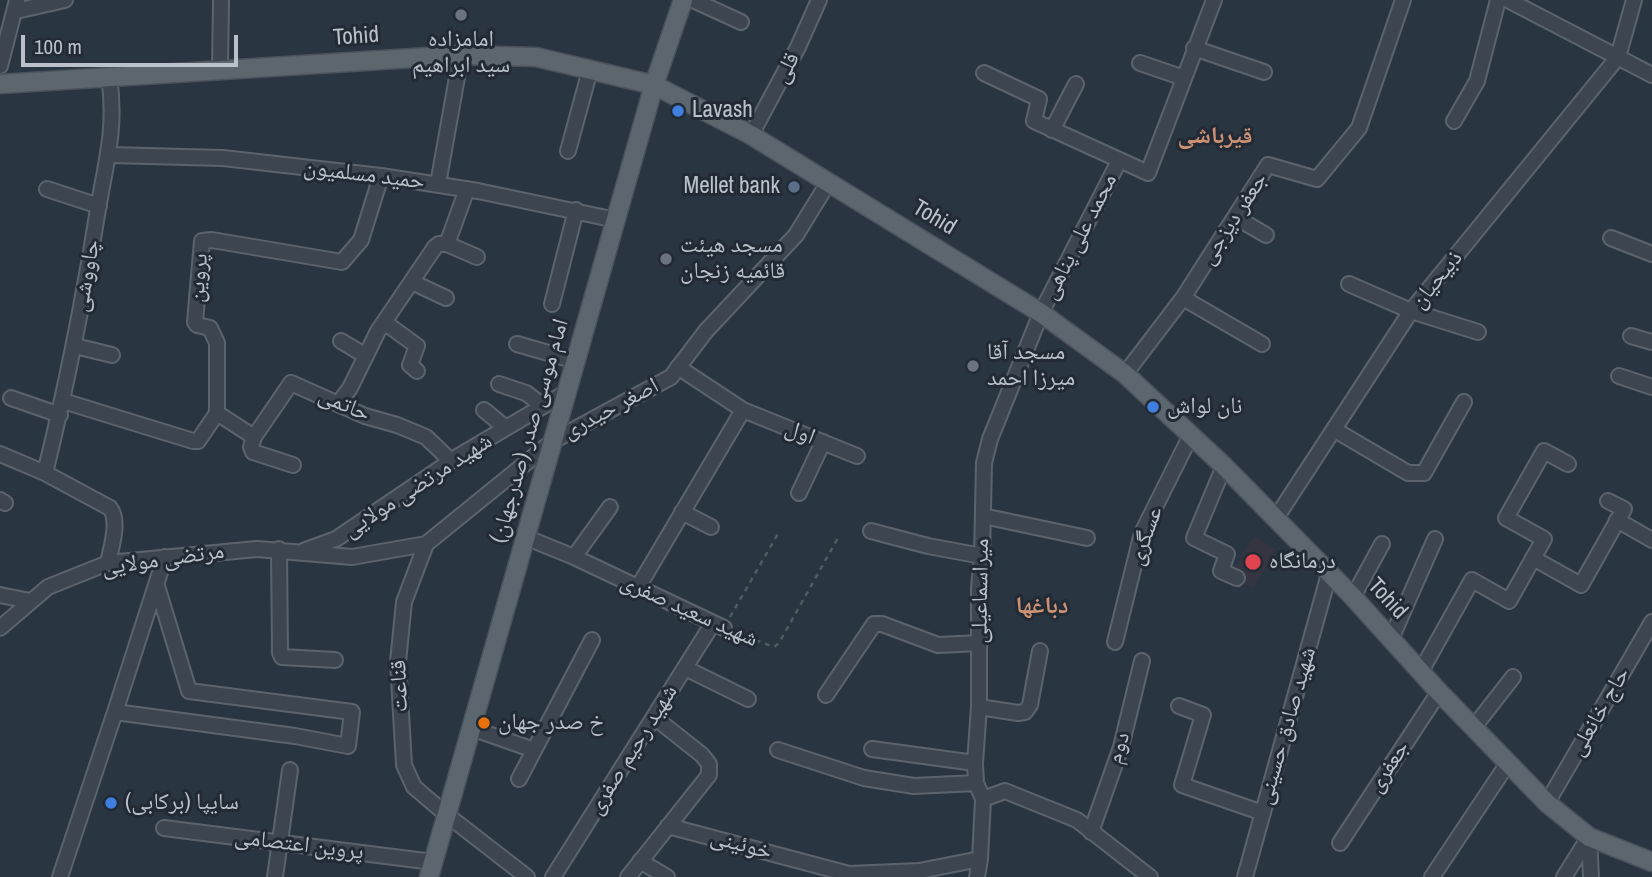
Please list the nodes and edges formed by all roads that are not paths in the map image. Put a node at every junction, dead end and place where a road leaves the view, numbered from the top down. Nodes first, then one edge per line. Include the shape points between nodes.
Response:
1 (65, 0) edge
2 (221, 0) edge
3 (683, 0) edge
4 (692, 0) edge
5 (820, 0) edge
6 (1214, 0) edge
7 (1403, 0) edge
8 (1498, 0) edge
9 (1508, 0) edge
10 (1634, 0) edge
11 (17, 6) edge
12 (741, 22) dead end
13 (1194, 48) junction
14 (461, 55) junction
15 (1618, 57) junction
16 (1140, 63) dead end
17 (0, 66) edge
18 (220, 70) junction
19 (590, 70) junction
20 (1264, 72) dead end
21 (984, 73) dead end
22 (1652, 75) edge
23 (109, 77) junction
24 (1184, 78) junction
25 (0, 84) edge
26 (1076, 84) dead end
27 (654, 85) junction
28 (1454, 121) dead end
29 (1052, 130) junction
30 (751, 135) junction
31 (568, 151) dead end
32 (110, 155) junction
33 (1119, 161) junction
34 (382, 176) junction
35 (828, 183) junction
36 (438, 184) junction
37 (47, 189) dead end
38 (467, 189) junction
39 (99, 206) junction
40 (576, 209) junction
41 (1235, 218) junction
42 (616, 220) junction
43 (1266, 235) dead end
44 (1611, 238) dead end
45 (447, 244) junction
46 (1652, 254) edge
47 (477, 257) dead end
48 (412, 282) junction
49 (1349, 285) dead end
50 (446, 298) dead end
51 (1183, 299) junction
52 (551, 304) dead end
53 (1411, 311) junction
54 (1041, 313) junction
55 (384, 322) junction
56 (1478, 332) dead end
57 (1631, 336) dead end
58 (341, 341) dead end
59 (1652, 342) edge
60 (517, 344) dead end
61 (1262, 345) dead end
62 (75, 346) junction
63 (112, 355) dead end
64 (366, 356) junction
65 (576, 361) junction
66 (678, 367) junction
67 (417, 371) dead end
68 (1125, 374) junction
69 (1619, 376) dead end
70 (499, 384) dead end
71 (1652, 387) edge
72 (567, 392) junction
73 (11, 398) dead end
74 (1464, 402) dead end
75 (338, 404) junction
76 (543, 406) junction
77 (61, 408) junction
78 (484, 410) dead end
79 (743, 410) junction
80 (217, 413) junction
81 (506, 428) junction
82 (1335, 430) junction
83 (1191, 435) junction
84 (254, 437) junction
85 (553, 441) junction
86 (823, 442) junction
87 (1, 456) edge
88 (857, 456) dead end
89 (451, 461) junction
90 (1568, 464) dead end
91 (293, 466) dead end
92 (1224, 466) junction
93 (45, 473) junction
94 (799, 493) dead end
95 (1608, 501) dead end
96 (610, 507) dead end
97 (682, 512) junction
98 (983, 516) junction
99 (1276, 518) junction
100 (1617, 520) junction
101 (711, 527) dead end
102 (872, 531) dead end
103 (526, 537) junction
104 (1087, 538) dead end
105 (1435, 540) dead end
106 (1652, 540) edge
107 (426, 544) junction
108 (1382, 544) dead end
109 (279, 549) junction
110 (302, 551) junction
111 (982, 556) junction
112 (165, 557) junction
113 (574, 557) junction
114 (1533, 558) junction
115 (108, 563) junction
116 (1329, 574) junction
117 (1237, 578) dead end
118 (157, 586) junction
119 (637, 589) junction
120 (0, 595) edge
121 (1353, 597) junction
122 (30, 601) junction
123 (1652, 622) edge
124 (718, 626) joint
125 (0, 628) edge
126 (1391, 639) junction
127 (592, 640) dead end
128 (1115, 642) dead end
129 (980, 643) junction
130 (1040, 651) dead end
131 (335, 660) dead end
132 (1142, 661) dead end
133 (685, 668) junction
134 (1421, 671) junction
135 (1513, 677) dead end
136 (1438, 692) junction
137 (826, 695) dead end
138 (748, 698) dead end
139 (1179, 706) dead end
140 (979, 707) junction
141 (115, 712) junction
142 (654, 717) junction
143 (1474, 727) junction
144 (471, 728) junction
145 (872, 749) dead end
146 (534, 750) junction
147 (778, 750) dead end
148 (975, 763) junction
149 (1508, 763) junction
150 (290, 770) dead end
151 (519, 779) dead end
152 (976, 783) junction
153 (983, 799) junction
154 (1547, 803) junction
155 (1263, 813) junction
156 (447, 815) junction
157 (668, 826) junction
158 (164, 828) dead end
159 (1091, 832) junction
160 (1589, 836) junction
161 (281, 843) junction
162 (1340, 843) dead end
163 (980, 859) junction
164 (640, 861) junction
165 (1652, 862) edge
166 (431, 869) edge
167 (980, 876) edge
168 (60, 877) edge
169 (275, 877) edge
170 (527, 877) edge
171 (554, 877) edge
172 (628, 877) edge
173 (667, 877) edge
174 (1150, 877) edge
175 (1245, 877) edge
176 (1433, 877) edge
177 (1564, 877) edge
178 (1591, 877) edge

1 - 11 street
2 - 18 street
3 - 27 main road, (صدرجهان) امام موسی صدر
4 - 12 street
5 - 30 street, قلی
6 - 13 street
7 - 41 street, جعفر دیزجی via 1359,128 1317,179 1268,165
8 - 28 street via 1477,81
9 - 15 street
10 - 15 street
11 - 17 street
13 - 20 street
13 - 24 street
14 - 18 main road, Tohid
14 - 19 main road, Tohid via 536,57
14 - 36 street
15 - 22 street
15 - 53 street, ذبیحیان
16 - 24 street
18 - 23 main road, Tohid
19 - 27 main road, Tohid
19 - 31 street
21 - 29 street via 1039,99 1034,121
23 - 25 main road, Tohid
23 - 32 street, چاووشی
24 - 33 street via 1149,173
26 - 29 street
27 - 30 main road, Tohid
27 - 42 main road, (صدرجهان) امام موسی صدر
29 - 33 street
30 - 35 main road, Tohid
32 - 34 street, حمید مسلمیون via 223,158
32 - 39 street, چاووشی
33 - 54 street, محمد علی پناهی
34 - 36 street, حمید مسلمیون
34 - 80 street, پروین via 361,240 342,262 202,241 195,322 210,328 217,343
35 - 54 main road, Tohid
35 - 66 street, اصغر حیدری via 796,235
36 - 38 street, حمید مسلمیون
37 - 39 street
38 - 40 street, حمید مسلمیون
38 - 45 street
39 - 62 street, چاووشی
40 - 42 street, حمید مسلمیون
40 - 52 street
41 - 43 street
41 - 51 street, جعفر دیزجی
42 - 65 main road, (صدرجهان) امام موسی صدر
44 - 46 street
45 - 47 street
45 - 48 street via 435,247
48 - 50 street
48 - 55 street
49 - 53 street
51 - 61 street
51 - 68 street, جعفر دیزجی
53 - 56 street
53 - 82 street, ذبیحیان
54 - 68 main road, Tohid
54 - 98 street, میراسماعیلی via 990,439 984,463
55 - 64 street
55 - 67 street via 417,346 410,365
57 - 59 street
58 - 64 street
60 - 65 street
62 - 63 street
62 - 77 street, چاووشی
64 - 75 street
65 - 72 main road, (صدرجهان) امام موسی صدر
66 - 79 street, اول
66 - 85 street, اصغر حیدری via 671,377
68 - 83 main road, Tohid
69 - 71 street
70 - 76 street via 526,393
72 - 76 street, شهید مرتضی مولایی
72 - 85 main road, (صدرجهان) امام موسی صدر
73 - 77 street
74 - 82 street via 1424,473 1408,473
75 - 84 street, حاتمی via 291,383
75 - 89 street, حاتمی via 425,437
76 - 81 street, شهید مرتضی مولایی
77 - 80 street via 193,441 198,441
77 - 93 street, چاووشی
78 - 81 street
79 - 86 street, اول
79 - 97 street
80 - 84 street
81 - 89 street, شهید مرتضی مولایی
82 - 99 street, ذبیحیان
83 - 92 main road, Tohid
83 - 128 street, عسگری via 1142,533
84 - 91 street via 254,452
85 - 103 main road, (صدرجهان) امام موسی صدر
85 - 107 street, اصغر حیدری
86 - 88 street, اول
86 - 94 street
87 - 93 street
89 - 110 street, شهید مرتضی مولایی via 336,539
90 - 114 street via 1544,451 1506,518 1544,539
92 - 99 main road, Tohid
92 - 117 street via 1194,538 1227,554 1221,571
93 - 115 street via 114,513
95 - 100 street via 1623,509
96 - 113 street
97 - 101 street
97 - 119 street
98 - 104 street
98 - 111 street, میراسماعیلی
99 - 116 main road, Tohid
100 - 106 street
100 - 114 street via 1581,585
102 - 111 street
103 - 113 street, شهید سعید صفری
103 - 144 main road, (صدرجهان) امام موسی صدر
105 - 126 street
107 - 110 street, مرتضی مولایی via 352,557
107 - 156 street, قناعت via 404,602 398,662 404,765 414,787
108 - 121 street
109 - 110 street, مرتضی مولایی
109 - 112 street, مرتضی مولایی
109 - 131 street via 282,657
111 - 129 street, میراسماعیلی
112 - 115 street, مرتضی مولایی
112 - 118 street
113 - 119 street, شهید سعید صفری
114 - 134 street via 1509,601 1472,580
115 - 122 street, مرتضی مولایی via 48,587
116 - 121 main road, Tohid
116 - 155 street, شهید صادق حسینی
118 - 141 street
118 - 141 street via 189,691 352,712 348,746
119 - 124 street, شهید سعید صفری
120 - 122 street
121 - 126 main road, Tohid
122 - 125 street, مرتضی مولایی
123 - 154 street, حاج خانعلی
124 - 133 street, شهید رحیم صفری
126 - 134 main road, Tohid
127 - 146 street
129 - 137 street via 938,645 874,624
129 - 140 street, میراسماعیلی
130 - 140 street via 1025,712
132 - 159 street, دوم via 1121,747
133 - 138 street
133 - 142 street, شهید رحیم صفری
134 - 136 main road, Tohid
135 - 143 street
136 - 143 main road, Tohid
136 - 162 street, جعفری
139 - 155 street via 1203,715 1182,785
140 - 148 street, میراسماعیلی
141 - 168 street
142 - 157 street via 709,764 709,775
142 - 171 street, شهید رحیم صفری
143 - 149 main road, Tohid
144 - 146 street
144 - 156 main road, (صدرجهان) امام موسی صدر
145 - 148 street
146 - 151 street
147 - 152 street via 877,780 914,786
148 - 152 street, میراسماعیلی
149 - 154 main road, Tohid
149 - 176 street
150 - 161 street
152 - 153 street, میراسماعیلی
153 - 159 street via 1005,791 1077,820
153 - 163 street, میراسماعیلی
154 - 160 main road, Tohid
155 - 175 street, شهید صادق حسینی
156 - 166 main road, (صدرجهان) امام موسی صدر
156 - 170 street, قناعت
157 - 163 street, خوئینی via 849,874 919,871
157 - 164 street
158 - 161 street, پروین اعتصامی
159 - 174 street
160 - 165 main road, Tohid
160 - 177 street
160 - 178 street
161 - 166 street, پروین اعتصامی
161 - 169 street
163 - 167 street, میراسماعیلی
164 - 172 street
164 - 173 street

